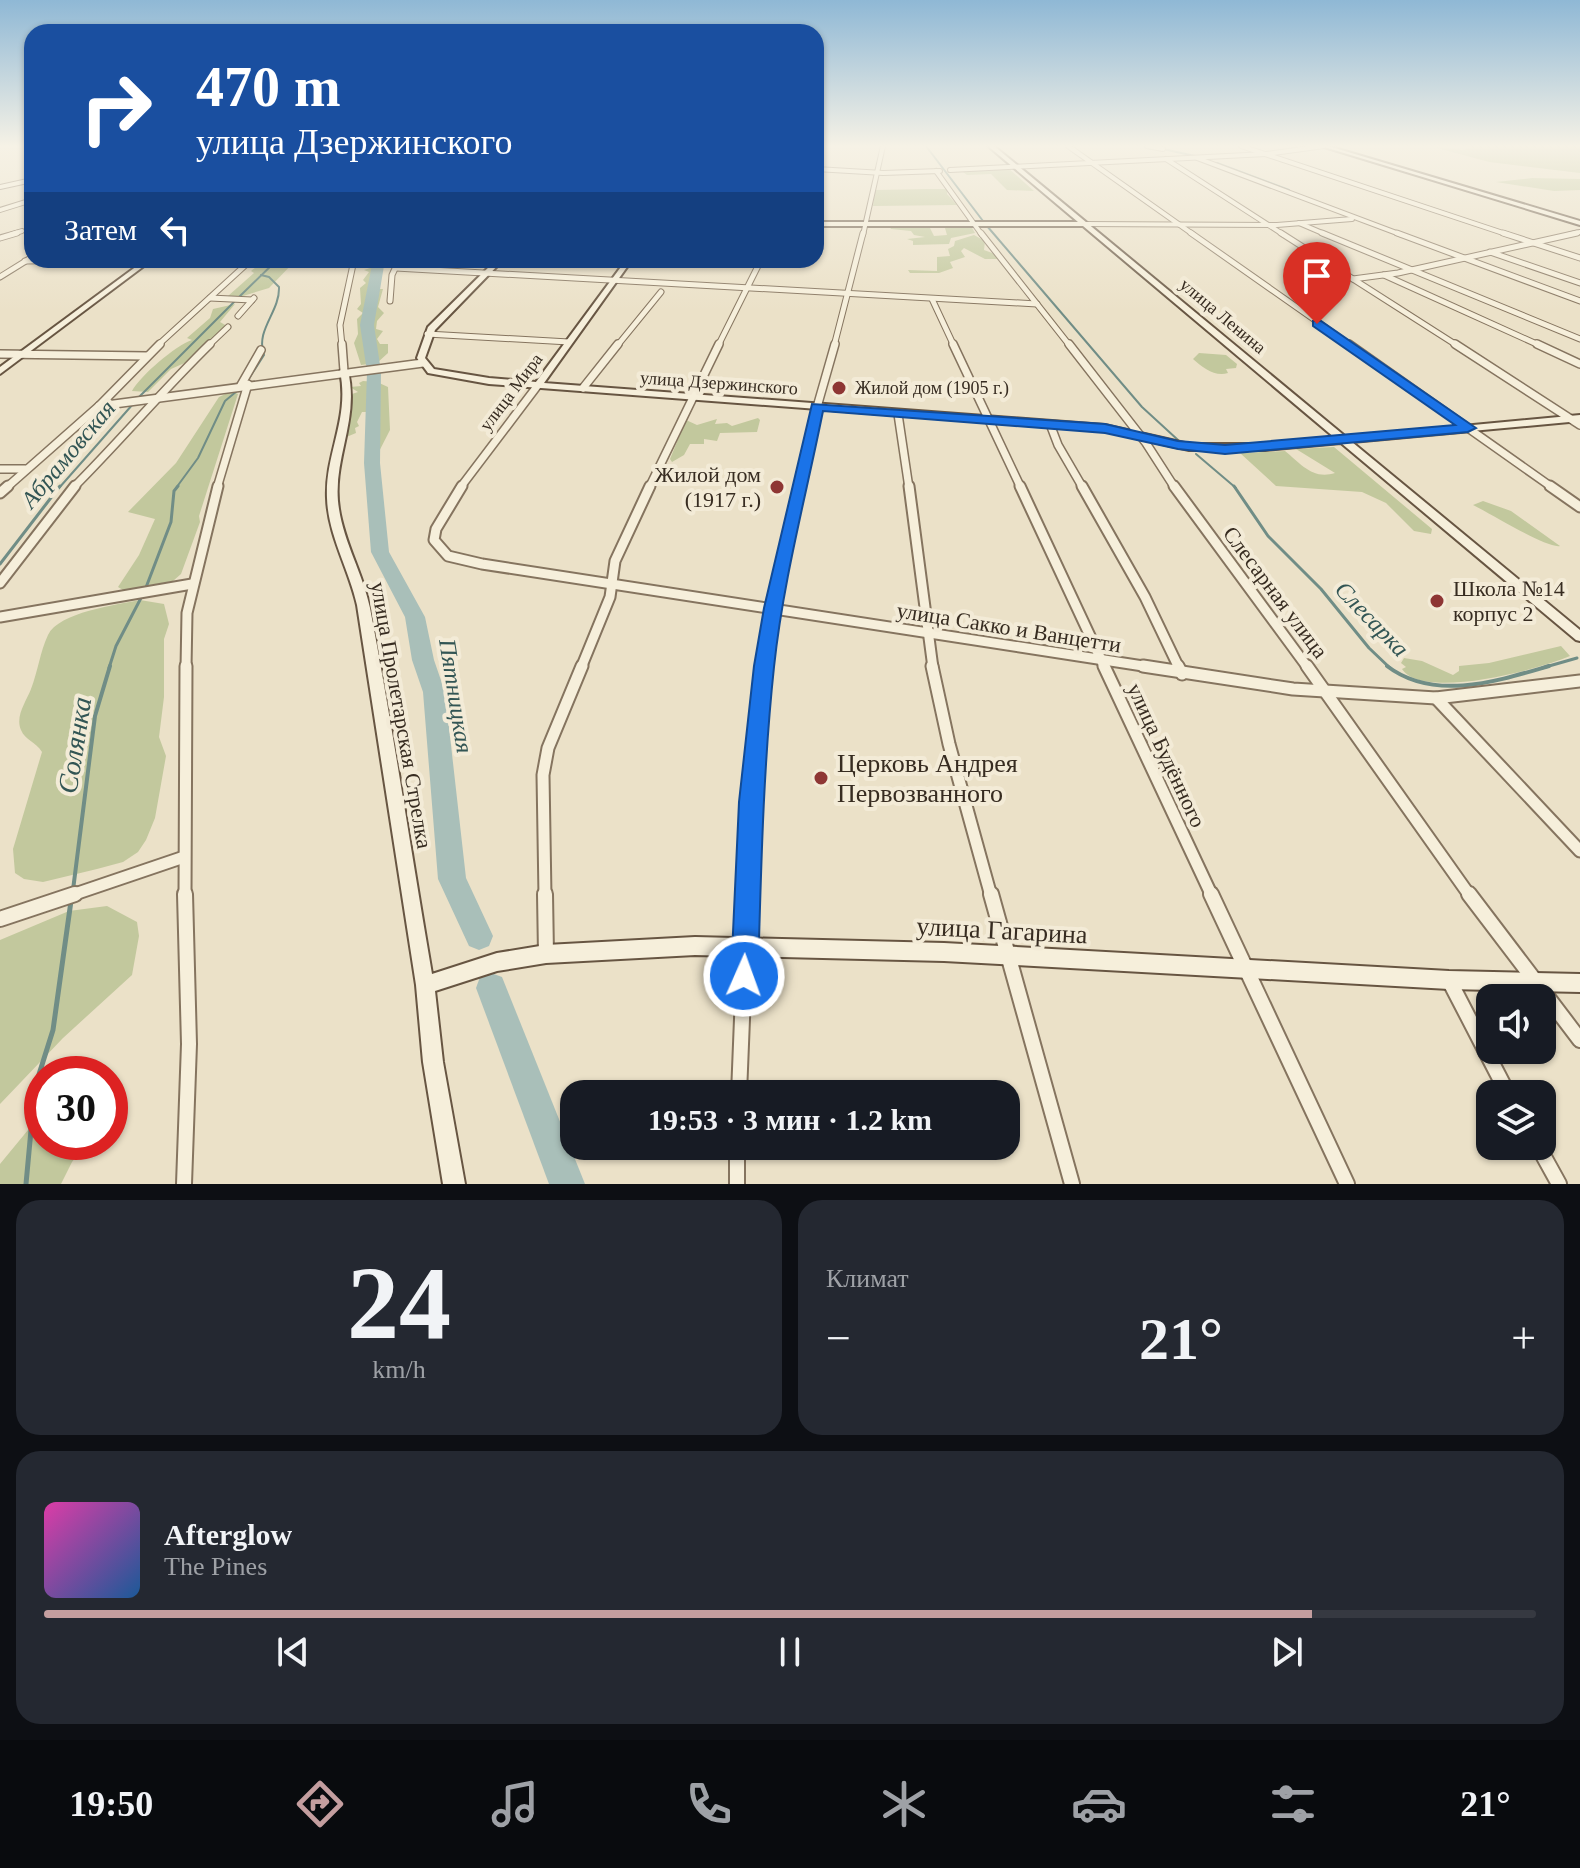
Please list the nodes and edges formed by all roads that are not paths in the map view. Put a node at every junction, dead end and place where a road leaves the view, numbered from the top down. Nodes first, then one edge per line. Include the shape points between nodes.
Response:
1 (870, 201) edge
2 (959, 201) edge
3 (1058, 201) edge
4 (1147, 201) edge
5 (1232, 201) edge
6 (1311, 201) edge
7 (1409, 201) edge
8 (1508, 201) edge
9 (24, 202) edge
10 (0, 210) edge
11 (1355, 218) junction
12 (1299, 223) junction
13 (1580, 223) edge
14 (824, 224) edge
15 (866, 224) junction
16 (974, 224) junction
17 (1084, 224) junction
18 (1179, 224) junction
19 (1269, 225) junction
20 (15, 230) dead end
21 (22, 231) joint
22 (1580, 232) edge
23 (0, 238) edge
24 (1533, 242) junction
25 (1490, 252) junction
26 (1580, 258) edge
27 (1464, 259) junction
28 (24, 262) edge
29 (139, 268) edge
30 (242, 268) edge
31 (352, 268) edge
32 (396, 268) joint
33 (492, 268) edge
34 (623, 268) edge
35 (757, 268) edge
36 (1411, 270) junction
37 (487, 273) junction
38 (1384, 275) junction
39 (0, 277) edge
40 (1353, 279) junction
41 (613, 281) junction
42 (1580, 283) edge
43 (747, 288) junction
44 (661, 292) dead end
45 (849, 295) junction
46 (210, 298) junction
47 (932, 299) junction
48 (390, 301) dead end
49 (1580, 301) edge
50 (1037, 304) junction
51 (238, 316) dead end
52 (228, 327) dead end
53 (427, 334) junction
54 (1580, 339) edge
55 (569, 342) junction
56 (261, 350) dead end
57 (0, 354) edge
58 (23, 354) junction
59 (147, 356) junction
60 (423, 363) junction
61 (1580, 364) edge
62 (0, 371) edge
63 (344, 371) junction
64 (245, 385) junction
65 (538, 385) junction
66 (583, 388) junction
67 (693, 397) junction
68 (155, 398) junction
69 (99, 406) junction
70 (817, 407) junction
71 (898, 414) junction
72 (1575, 418) edge
73 (991, 420) junction
74 (1050, 424) junction
75 (1580, 425) edge
76 (1468, 428) junction
77 (1138, 434) junction
78 (1344, 441) junction
79 (0, 469) edge
80 (25, 469) junction
81 (0, 493) edge
82 (1580, 507) edge
83 (438, 548) joint
84 (0, 583) edge
85 (192, 584) junction
86 (612, 584) junction
87 (773, 608) junction
88 (0, 617) edge
89 (929, 634) junction
90 (1580, 637) edge
91 (1101, 662) junction
92 (1182, 674) junction
93 (1580, 681) edge
94 (1326, 692) junction
95 (1436, 698) junction
96 (1580, 851) edge
97 (184, 857) junction
98 (0, 919) edge
99 (746, 947) junction
100 (546, 954) junction
101 (1008, 955) junction
102 (1244, 969) junction
103 (1449, 980) junction
104 (1580, 983) edge
105 (1519, 984) edge
106 (1536, 984) edge
107 (1556, 984) edge
108 (425, 985) junction
109 (1556, 1009) edge
110 (1580, 1040) edge
111 (740, 1080) edge
112 (1501, 1080) edge
113 (737, 1160) edge
114 (1546, 1160) edge
115 (184, 1184) edge
116 (454, 1184) edge
117 (737, 1184) edge
118 (1072, 1184) edge
119 (1347, 1184) edge
120 (1559, 1184) edge

1 - 15 street
2 - 16 street, Слесарная улица
3 - 17 main road, улица Ленина
4 - 18 street
5 - 19 street
6 - 11 street
7 - 24 street
8 - 13 main road
9 - 10 street
11 - 12 street
11 - 27 street
12 - 19 street
12 - 36 street
14 - 15 main road
15 - 16 main road
15 - 45 street
16 - 17 main road
16 - 50 street, Слесарная улица
17 - 18 street
17 - 78 main road, улица Ленина
18 - 19 street
18 - 76 street
19 - 40 street
20 - 21 street
21 - 23 street
22 - 24 street
24 - 25 street
24 - 26 street
25 - 27 street
25 - 42 street
27 - 36 street
27 - 49 street
28 - 39 street
29 - 58 main road
30 - 46 street
31 - 63 street, улица Пролетарская Стрелка via 340,325
32 - 37 street
32 - 48 street
33 - 37 main road
34 - 41 main road, улица Мира
35 - 43 street
36 - 38 street
36 - 54 street
37 - 41 street
37 - 53 main road
38 - 40 street
38 - 61 street
40 - 72 street
41 - 43 street
41 - 55 main road, улица Мира
43 - 45 street
43 - 67 street
44 - 66 street
45 - 47 street
45 - 70 street
46 - 51 street via 254,298
46 - 59 street
47 - 50 street
47 - 73 street, улица Будённого
50 - 77 street, Слесарная улица
52 - 68 street
53 - 55 street
53 - 60 main road
55 - 65 main road, улица Мира
56 - 64 street
57 - 58 street
58 - 59 street
58 - 62 main road
59 - 69 street
60 - 63 street, улица Дзержинского
60 - 65 main road, улица Дзержинского via 447,376
63 - 64 street, улица Дзержинского
63 - 108 main road, улица Пролетарская Стрелка via 347,416 332,482 335,521 361,594
64 - 68 street, улица Дзержинского
64 - 85 street
65 - 66 main road, улица Дзержинского
65 - 83 street, улица Мира via 452,499 434,535
66 - 67 main road, улица Дзержинского
67 - 70 main road, улица Дзержинского
67 - 86 street via 615,561
68 - 69 street, улица Дзержинского
68 - 84 street via 63,498
69 - 80 street
70 - 71 main road, улица Дзержинского
70 - 87 street
71 - 73 main road, улица Дзержинского
71 - 89 street
72 - 75 street
72 - 76 main road, улица Дзержинского
73 - 74 main road, улица Дзержинского
73 - 91 street, улица Будённого
74 - 77 main road, улица Дзержинского
74 - 92 street
76 - 78 main road, улица Дзержинского
76 - 82 street
77 - 78 main road, улица Дзержинского via 1178,445 1225,449
77 - 94 street, Слесарная улица
78 - 90 main road, улица Ленина
79 - 80 street
80 - 81 street
83 - 86 street, улица Сакко и Ванцетти via 465,562
85 - 88 street
85 - 97 street via 184,658
86 - 87 street, улица Сакко и Ванцетти
86 - 100 street via 544,766
87 - 89 street, улица Сакко и Ванцетти
87 - 99 street via 757,727
89 - 91 street, улица Сакко и Ванцетти
89 - 101 street via 949,744
91 - 92 street, улица Сакко и Ванцетти
91 - 102 street, улица Будённого
92 - 94 street, улица Сакко и Ванцетти
93 - 95 street, улица Сакко и Ванцетти
94 - 95 street, улица Сакко и Ванцетти
94 - 106 street, Слесарная улица
95 - 96 street
97 - 98 street
97 - 115 street via 189,1044
99 - 100 main road, улица Гагарина
99 - 101 main road, улица Гагарина
99 - 111 street
100 - 108 main road, улица Гагарина via 497,962
101 - 102 main road, улица Гагарина
101 - 118 street
102 - 103 main road, улица Гагарина
102 - 119 street, улица Будённого
103 - 105 main road, улица Гагарина
103 - 112 street
104 - 107 main road, улица Гагарина
108 - 116 main road, улица Пролетарская Стрелка
109 - 110 street, Слесарная улица
113 - 117 street
114 - 120 street

